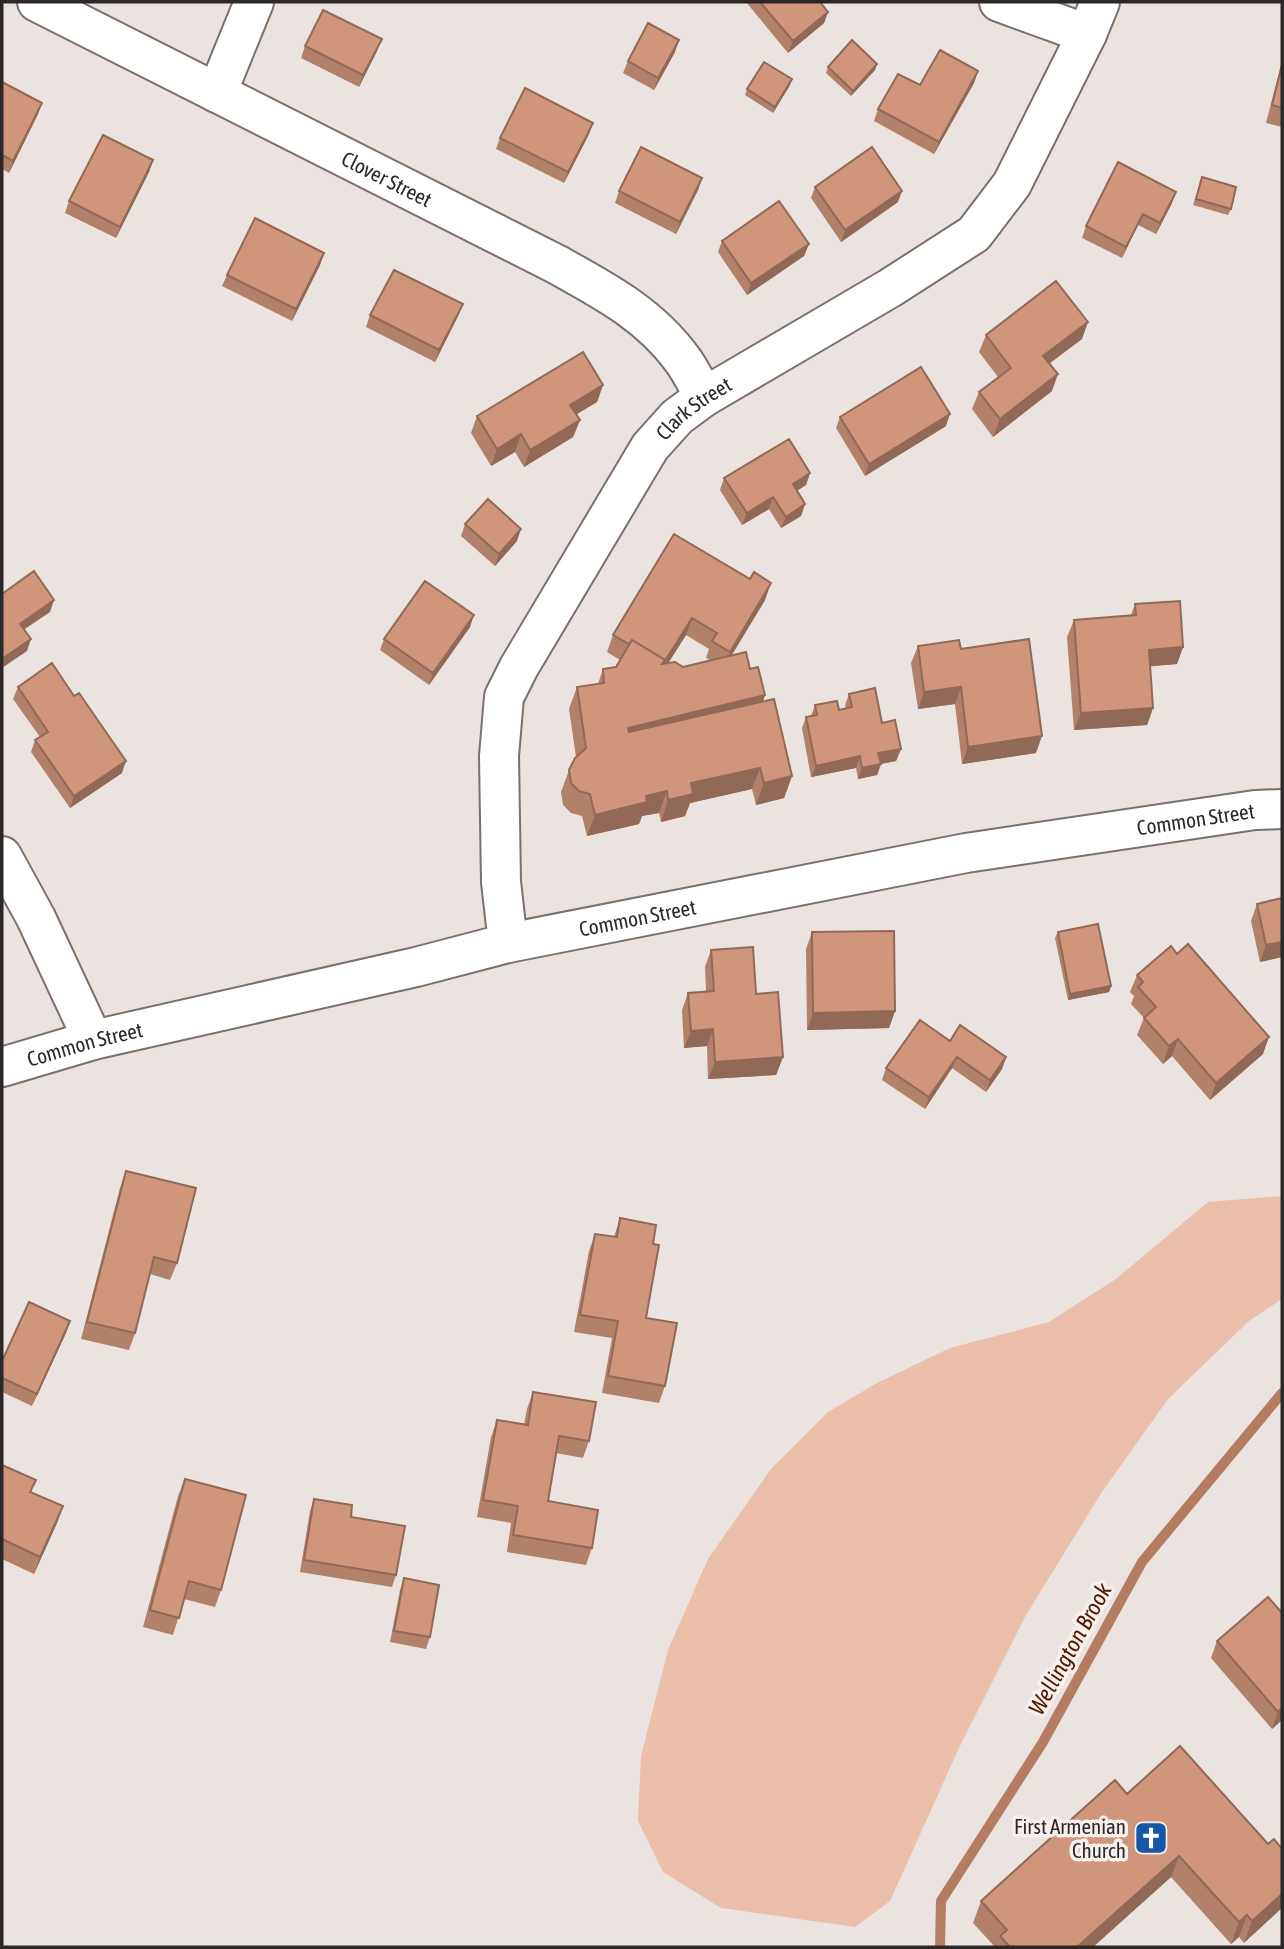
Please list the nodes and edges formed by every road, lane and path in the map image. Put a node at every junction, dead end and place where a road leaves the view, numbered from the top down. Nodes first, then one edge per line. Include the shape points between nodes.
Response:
1 (37, 2) edge
2 (254, 2) edge
3 (999, 2) edge
4 (1094, 18) edge
5 (217, 93) junction
6 (704, 397) junction
7 (1282, 809) edge
8 (2, 856) edge
9 (508, 943) junction
10 (93, 1040) junction
11 (2, 1067) edge

1 - 5 street, Clover Street
2 - 5 street
3 - 4 street
4 - 6 street, Clark Street via 1012,184 974,234
5 - 6 street, Clover Street via 623,301 668,341
6 - 9 street, Clark Street via 677,417 650,447 504,697 499,755 500,859
7 - 9 street, Common Street via 953,855
8 - 10 street
9 - 10 street, Common Street
10 - 11 street, Common Street

